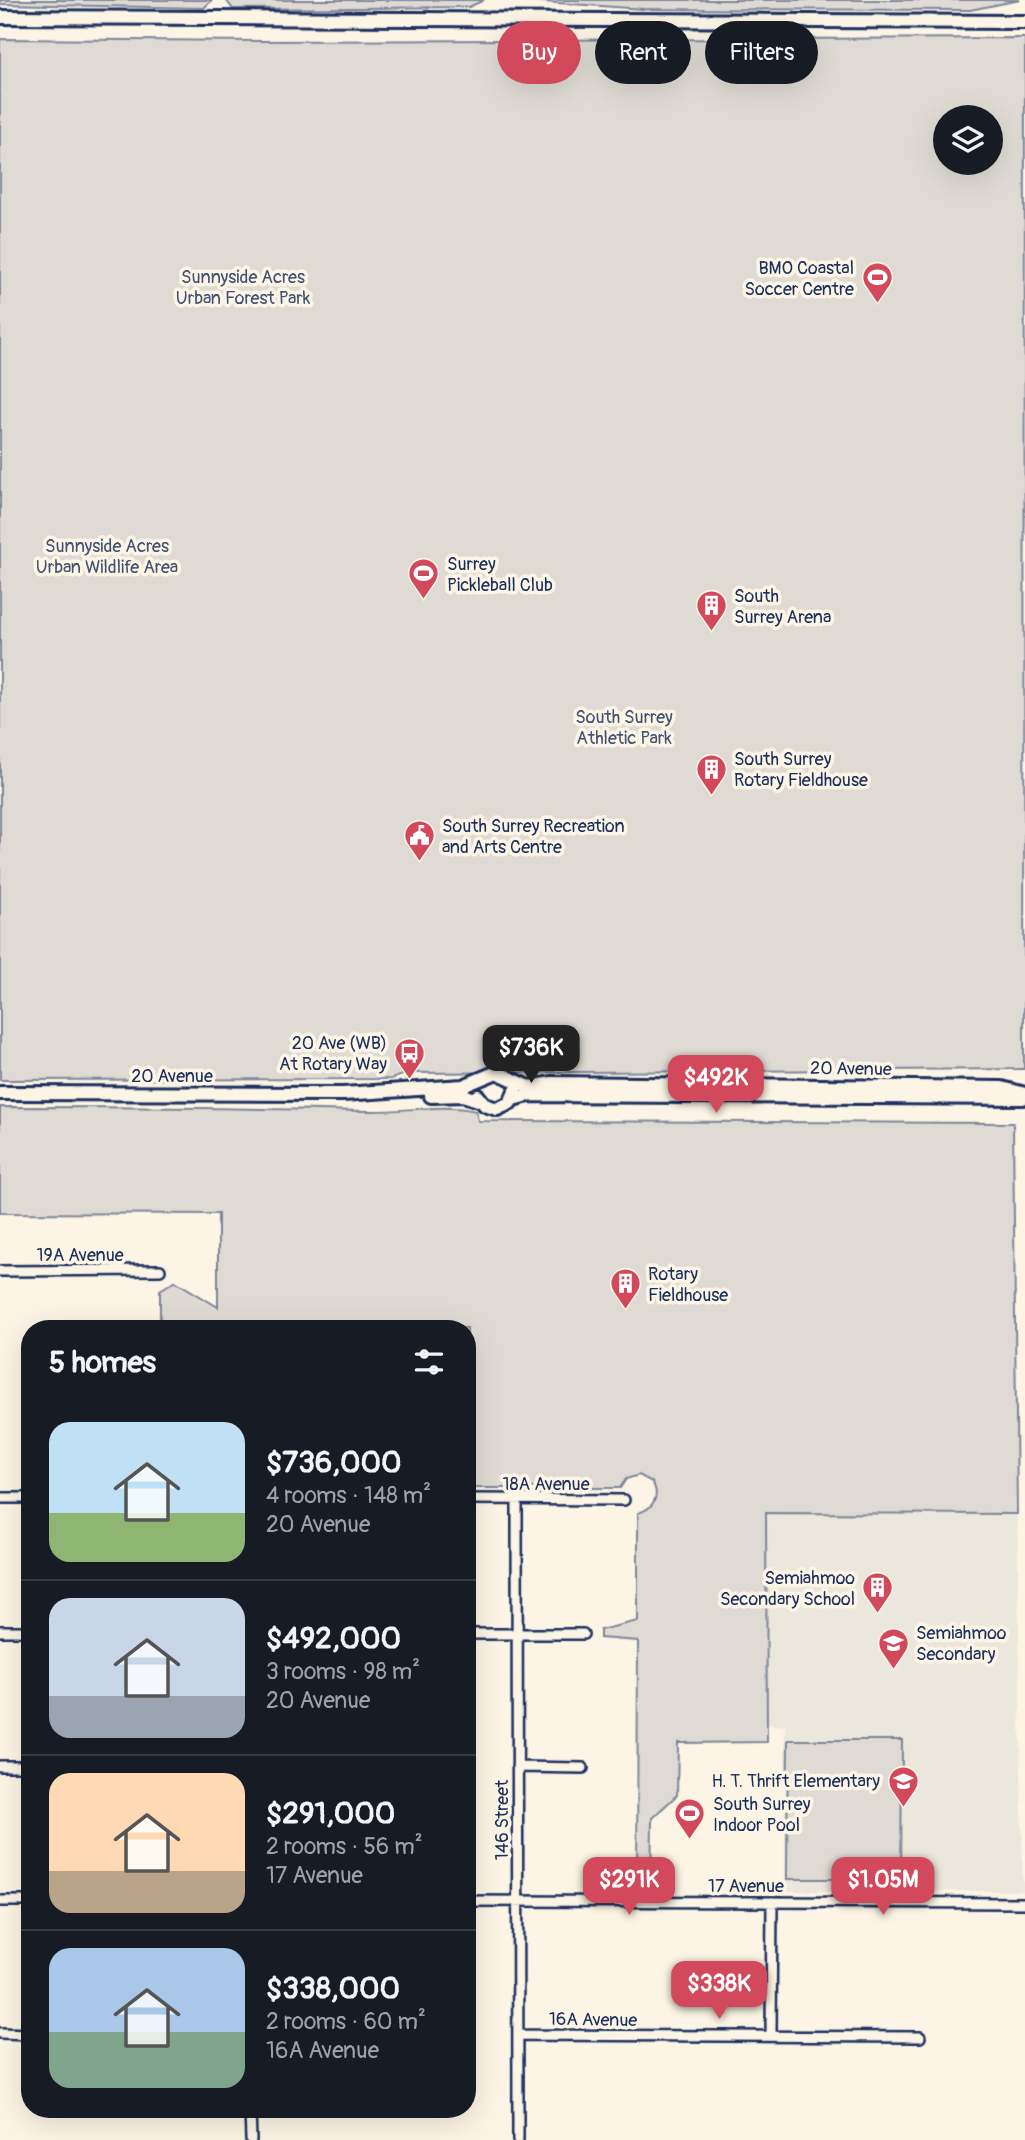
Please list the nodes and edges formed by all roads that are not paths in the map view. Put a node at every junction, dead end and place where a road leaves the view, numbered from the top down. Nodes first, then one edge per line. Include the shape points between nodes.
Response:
1 (0, 17) edge
2 (1025, 22) edge
3 (483, 1076) junction
4 (511, 1078) junction
5 (0, 1093) edge
6 (343, 1094) junction
7 (1025, 1096) edge
8 (513, 1099) junction
9 (481, 1101) junction
10 (160, 1270) dead end
11 (0, 1271) edge
12 (0, 1498) edge
13 (21, 1498) edge
14 (476, 1499) edge
15 (517, 1499) junction
16 (624, 1500) dead end
17 (0, 1631) edge
18 (21, 1631) edge
19 (476, 1634) edge
20 (583, 1634) dead end
21 (516, 1635) junction
22 (0, 1766) edge
23 (21, 1766) edge
24 (517, 1767) junction
25 (583, 1768) dead end
26 (0, 1901) edge
27 (21, 1901) edge
28 (476, 1901) edge
29 (517, 1902) junction
30 (772, 1902) junction
31 (1025, 1903) edge
32 (0, 2033) edge
33 (21, 2034) edge
34 (518, 2035) junction
35 (771, 2036) junction
36 (920, 2037) dead end
37 (250, 2118) edge
38 (251, 2140) edge
39 (518, 2140) edge

1 - 2 street
3 - 4 street via 497,1072
3 - 6 street, 20 Avenue via 463,1086
3 - 9 street via 477,1089
4 - 7 street, 20 Avenue via 529,1087 552,1083 1002,1088
4 - 8 street
5 - 6 street, 20 Avenue
6 - 9 street, 20 Avenue via 355,1098 464,1096
7 - 8 street, 20 Avenue via 529,1095
8 - 9 street via 497,1109
10 - 11 street, 19A Avenue
12 - 13 street
14 - 15 street, 18A Avenue
15 - 16 street, 18A Avenue
15 - 21 street, 146 Street
17 - 18 street
19 - 21 street
20 - 21 street
21 - 24 street, 146 Street
22 - 23 street
24 - 25 street
24 - 29 street, 146 Street
26 - 27 street
28 - 29 street, 17 Avenue
29 - 30 street, 17 Avenue
29 - 34 street, 146 Street
30 - 31 street, 17 Avenue
30 - 35 street
32 - 33 street
34 - 35 street, 16A Avenue
34 - 39 street, 146 Street
35 - 36 street, 16A Avenue
37 - 38 street

